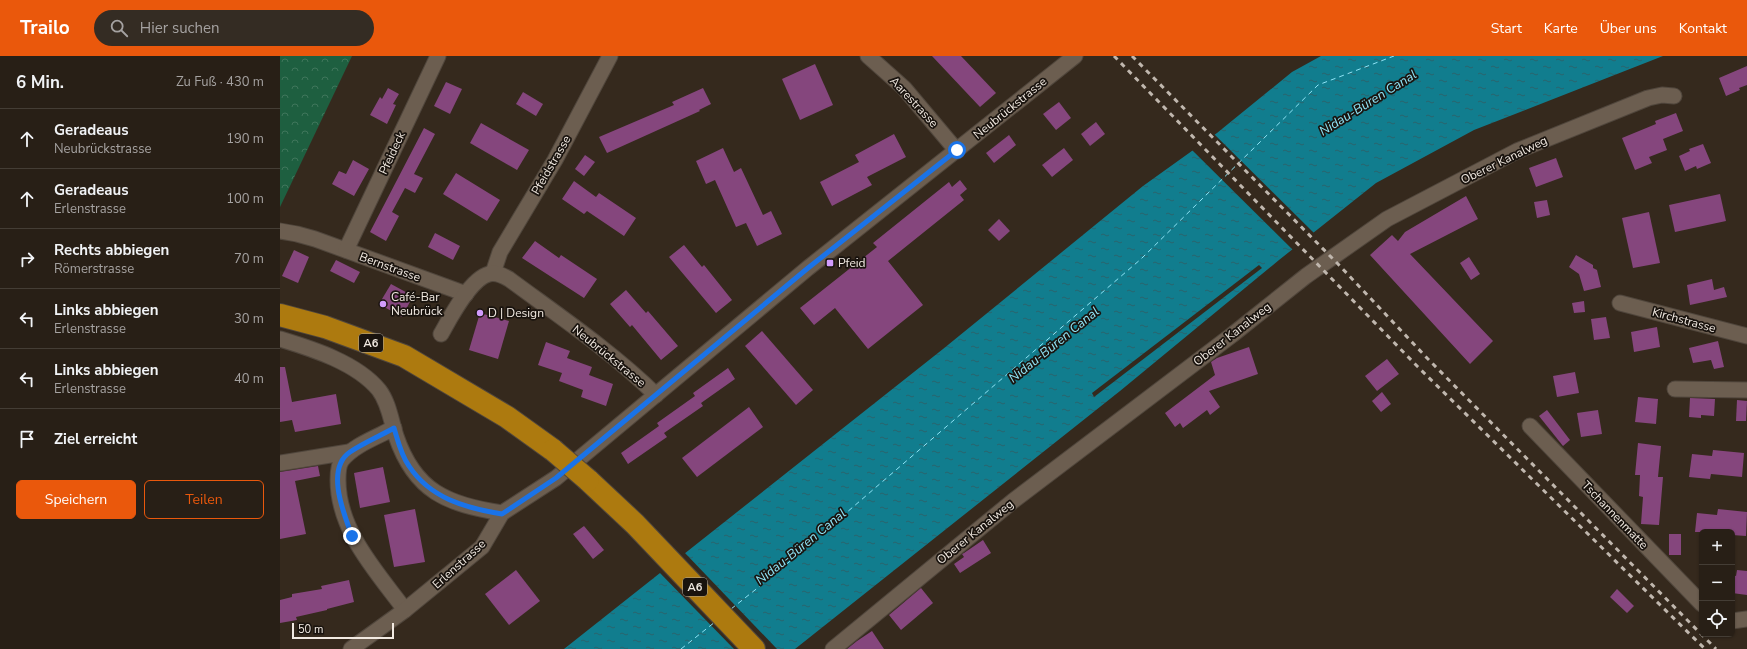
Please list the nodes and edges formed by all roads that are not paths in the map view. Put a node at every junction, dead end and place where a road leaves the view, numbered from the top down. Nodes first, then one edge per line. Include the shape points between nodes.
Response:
1 (438, 56) edge
2 (610, 56) edge
3 (868, 56) edge
4 (1075, 56) edge
5 (1674, 96) dead end
6 (957, 150) junction
7 (280, 231) edge
8 (346, 250) junction
9 (493, 273) junction
10 (466, 294) junction
11 (1620, 303) dead end
12 (280, 314) edge
13 (280, 327) edge
14 (441, 334) dead end
15 (1747, 336) edge
16 (280, 339) edge
17 (457, 387) junction
18 (1675, 389) dead end
19 (1747, 390) edge
20 (656, 394) junction
21 (1530, 426) dead end
22 (394, 428) junction
23 (349, 452) junction
24 (280, 463) edge
25 (502, 514) junction
26 (1699, 601) edge
27 (405, 610) junction
28 (1747, 619) edge
29 (1735, 621) edge
30 (351, 649) edge
31 (754, 649) edge
32 (833, 649) edge

1 - 8 street, Pfeideck
2 - 9 street, Pfeidstrasse via 555,160 500,252
3 - 6 street, Aarestrasse via 904,88
4 - 6 street, Neubrückstrasse
5 - 32 street, Oberer Kanalweg via 1648,98 1517,151 1387,219 1306,276 1013,501
6 - 20 street, Neubrückstrasse via 808,268
7 - 8 street, Bernstrasse
8 - 10 street, Bernstrasse
9 - 10 street via 479,278
9 - 20 street, Neubrückstrasse via 509,279 590,339
10 - 14 street
11 - 15 street, Kirchstrasse
12 - 17 highway, A6 via 325,327 404,356
13 - 17 highway, A6 via 361,350
16 - 22 street via 358,370 369,379 387,403
17 - 31 highway, A6, bridge via 507,417 553,450 588,480 635,524
18 - 19 street
20 - 25 street, Erlenstrasse via 556,478
21 - 26 street, Tschannenmatte
22 - 23 street
22 - 25 street via 408,465 420,480 437,494 467,507
23 - 24 street
23 - 27 street via 341,462 338,472 338,491 352,536
25 - 27 street, Erlenstrasse via 482,547
27 - 30 street, Erlenstrasse
28 - 29 street

